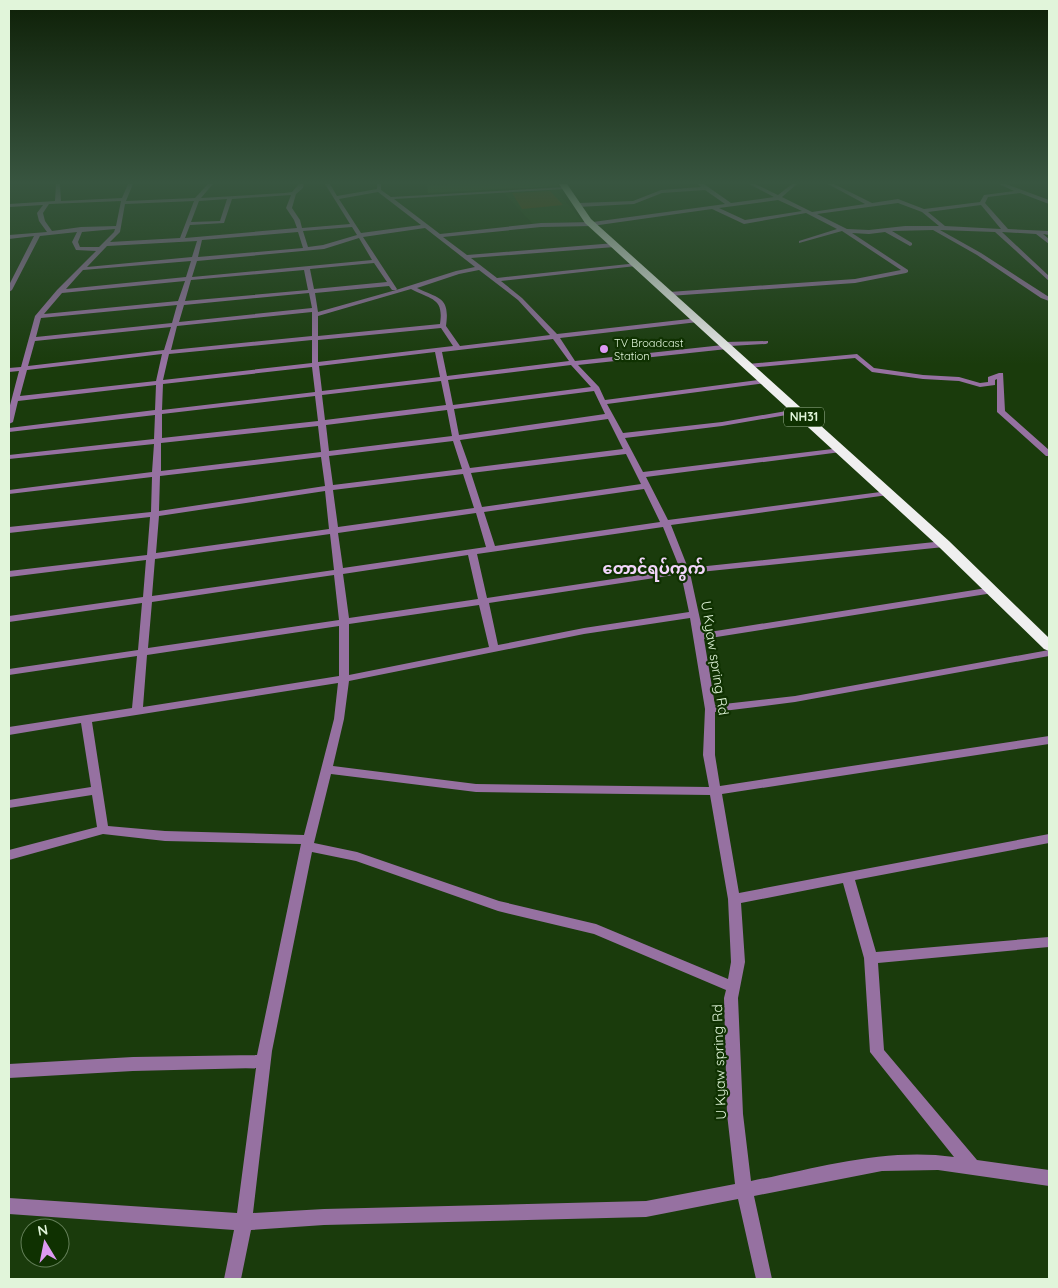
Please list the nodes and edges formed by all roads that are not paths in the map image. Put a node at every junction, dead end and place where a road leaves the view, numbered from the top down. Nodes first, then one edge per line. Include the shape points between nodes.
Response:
1 (33, 244) edge
2 (76, 244) edge
3 (127, 244) edge
4 (199, 244) edge
5 (305, 244) edge
6 (334, 244) edge
7 (366, 244) edge
8 (449, 244) edge
9 (865, 244) edge
10 (962, 244) edge
11 (1012, 244) edge
12 (615, 245) joint
13 (102, 246) junction
14 (306, 249) junction
15 (464, 257) junction
16 (194, 260) junction
17 (377, 261) junction
18 (636, 264) junction
19 (307, 268) junction
20 (479, 268) junction
21 (80, 269) junction
22 (1049, 278) edge
23 (188, 280) junction
24 (496, 280) junction
25 (390, 284) junction
26 (411, 288) junction
27 (9, 290) edge
28 (311, 290) junction
29 (59, 291) junction
30 (397, 292) junction
31 (669, 294) junction
32 (1047, 298) edge
33 (181, 303) junction
34 (315, 312) junction
35 (38, 316) junction
36 (698, 320) junction
37 (175, 324) junction
38 (443, 326) junction
39 (555, 336) junction
40 (32, 339) junction
41 (315, 339) junction
42 (766, 342) dead end
43 (726, 346) junction
44 (458, 348) junction
45 (438, 350) junction
46 (166, 352) junction
47 (573, 363) junction
48 (315, 364) junction
49 (748, 366) junction
50 (24, 368) junction
51 (9, 370) edge
52 (443, 379) junction
53 (765, 381) junction
54 (159, 382) junction
55 (596, 389) junction
56 (318, 394) junction
57 (13, 399) edge
58 (603, 402) junction
59 (449, 407) junction
60 (798, 411) junction
61 (158, 412) junction
62 (610, 416) junction
63 (9, 422) edge
64 (322, 423) junction
65 (9, 430) edge
66 (621, 436) junction
67 (456, 438) junction
68 (157, 441) junction
69 (841, 450) junction
70 (629, 451) junction
71 (325, 454) junction
72 (1049, 454) edge
73 (9, 457) edge
74 (466, 471) junction
75 (156, 475) junction
76 (643, 480) junction
77 (329, 488) junction
78 (9, 492) edge
79 (888, 493) junction
80 (478, 508) junction
81 (155, 514) junction
82 (666, 524) junction
83 (334, 529) junction
84 (9, 530) edge
85 (944, 544) junction
86 (491, 548) junction
87 (472, 551) junction
88 (151, 556) junction
89 (338, 572) junction
90 (685, 572) junction
91 (9, 574) edge
92 (992, 590) junction
93 (147, 600) junction
94 (484, 601) junction
95 (694, 614) junction
96 (9, 619) edge
97 (344, 621) junction
98 (699, 637) junction
99 (1049, 646) edge
100 (494, 649) junction
101 (142, 652) junction
102 (1049, 653) edge
103 (9, 672) edge
104 (344, 679) junction
105 (710, 709) junction
106 (137, 711) junction
107 (86, 719) junction
108 (9, 731) edge
109 (1049, 740) edge
110 (326, 769) junction
111 (97, 790) junction
112 (714, 791) junction
113 (9, 804) edge
114 (103, 830) junction
115 (1049, 838) edge
116 (308, 843) junction
117 (9, 855) edge
118 (848, 877) junction
119 (734, 899) junction
120 (1049, 942) edge
121 (871, 958) junction
122 (733, 986) junction
123 (264, 1061) junction
124 (9, 1071) edge
125 (973, 1167) junction
126 (1049, 1178) edge
127 (744, 1188) junction
128 (9, 1206) edge
129 (244, 1222) junction
130 (233, 1279) edge
131 (764, 1279) edge

1 - 27 street
2 - 13 street via 78,250
3 - 13 street
4 - 16 street
5 - 14 street
6 - 14 street
7 - 17 street
8 - 15 street, U Kyaw spring Rd
9 - 31 street via 906,271 855,281
10 - 32 street
11 - 22 street
12 - 15 street
12 - 18 highway, NH31
13 - 21 street
14 - 16 street
15 - 20 street, U Kyaw spring Rd
16 - 21 street
16 - 23 street
17 - 19 street
17 - 25 street
18 - 24 street
18 - 31 highway, NH31
19 - 23 street
19 - 28 street
20 - 24 street, U Kyaw spring Rd
20 - 26 street
21 - 29 street
23 - 29 street
23 - 33 street
24 - 39 street, U Kyaw spring Rd via 520,299
25 - 28 street
25 - 30 street
26 - 30 street
26 - 38 street via 441,302 445,311
28 - 33 street
28 - 34 street
29 - 35 street
30 - 34 street
31 - 36 highway, NH31
33 - 35 street
33 - 37 street
34 - 37 street
34 - 41 street
35 - 40 street
36 - 39 street
36 - 43 highway, NH31
37 - 40 street
37 - 46 street
38 - 41 street
38 - 44 street
39 - 44 street
39 - 47 street, U Kyaw spring Rd
40 - 50 street
41 - 46 street
41 - 48 street
42 - 43 street
43 - 47 street
43 - 49 highway, NH31
44 - 45 street
45 - 48 street
45 - 52 street
46 - 50 street
46 - 54 street
47 - 52 street
47 - 55 street, U Kyaw spring Rd
48 - 54 street
48 - 56 street
49 - 53 highway, NH31
49 - 72 street via 858,356 872,370 959,379 980,385 992,383 991,379 1001,374 1001,412
50 - 51 street
50 - 57 street
52 - 56 street
52 - 59 street
53 - 58 street
53 - 60 highway, NH31
54 - 57 street
54 - 61 street
55 - 58 street, U Kyaw spring Rd
55 - 59 street
56 - 61 street
56 - 64 street
57 - 63 street
58 - 62 street, U Kyaw spring Rd
59 - 64 street
59 - 67 street
60 - 66 street
60 - 69 highway, NH31
61 - 65 street
61 - 68 street
62 - 66 street, U Kyaw spring Rd
62 - 67 street
64 - 68 street
64 - 71 street
66 - 70 street, U Kyaw spring Rd
67 - 71 street
67 - 74 street
68 - 73 street
68 - 75 street
69 - 76 street
69 - 79 highway, NH31
70 - 74 street
70 - 76 street, U Kyaw spring Rd
71 - 75 street
71 - 77 street
74 - 77 street
74 - 80 street
75 - 78 street
75 - 81 street
76 - 80 street
76 - 82 street, U Kyaw spring Rd
77 - 81 street
77 - 83 street
79 - 82 street
79 - 85 highway, NH31
80 - 83 street
80 - 86 street
81 - 84 street
81 - 88 street
82 - 86 street
82 - 90 street, U Kyaw spring Rd
83 - 88 street
83 - 89 street
85 - 90 street
85 - 92 highway, NH31
86 - 87 street
87 - 89 street
87 - 94 street
88 - 91 street
88 - 93 street
89 - 93 street
89 - 97 street
90 - 94 street
90 - 95 street, U Kyaw spring Rd
92 - 98 street
92 - 99 highway, NH31
93 - 96 street
93 - 101 street
94 - 97 street
94 - 100 street
95 - 98 street, U Kyaw spring Rd
95 - 100 street
97 - 101 street
97 - 104 street
98 - 105 street, U Kyaw spring Rd
100 - 104 street
101 - 103 street
101 - 106 street
102 - 105 street via 795,699
104 - 106 street
104 - 110 street via 339,719
105 - 112 street, U Kyaw spring Rd via 709,755
106 - 107 street
107 - 108 street
107 - 111 street
109 - 112 street
110 - 112 street via 476,788
110 - 116 street
111 - 113 street
111 - 114 street
112 - 119 street, U Kyaw spring Rd
114 - 116 street
114 - 117 street
115 - 118 street
116 - 122 street via 498,906 596,929
116 - 123 street
118 - 119 street
118 - 121 street
119 - 122 street, U Kyaw spring Rd via 738,962
120 - 121 street
121 - 125 street via 877,1052
122 - 127 street, U Kyaw spring Rd via 735,1114
123 - 124 street
123 - 129 street
125 - 126 street
125 - 127 street via 938,1162 882,1163
127 - 129 street via 646,1209
127 - 131 street, U Kyaw spring Rd
128 - 129 street
129 - 130 street

